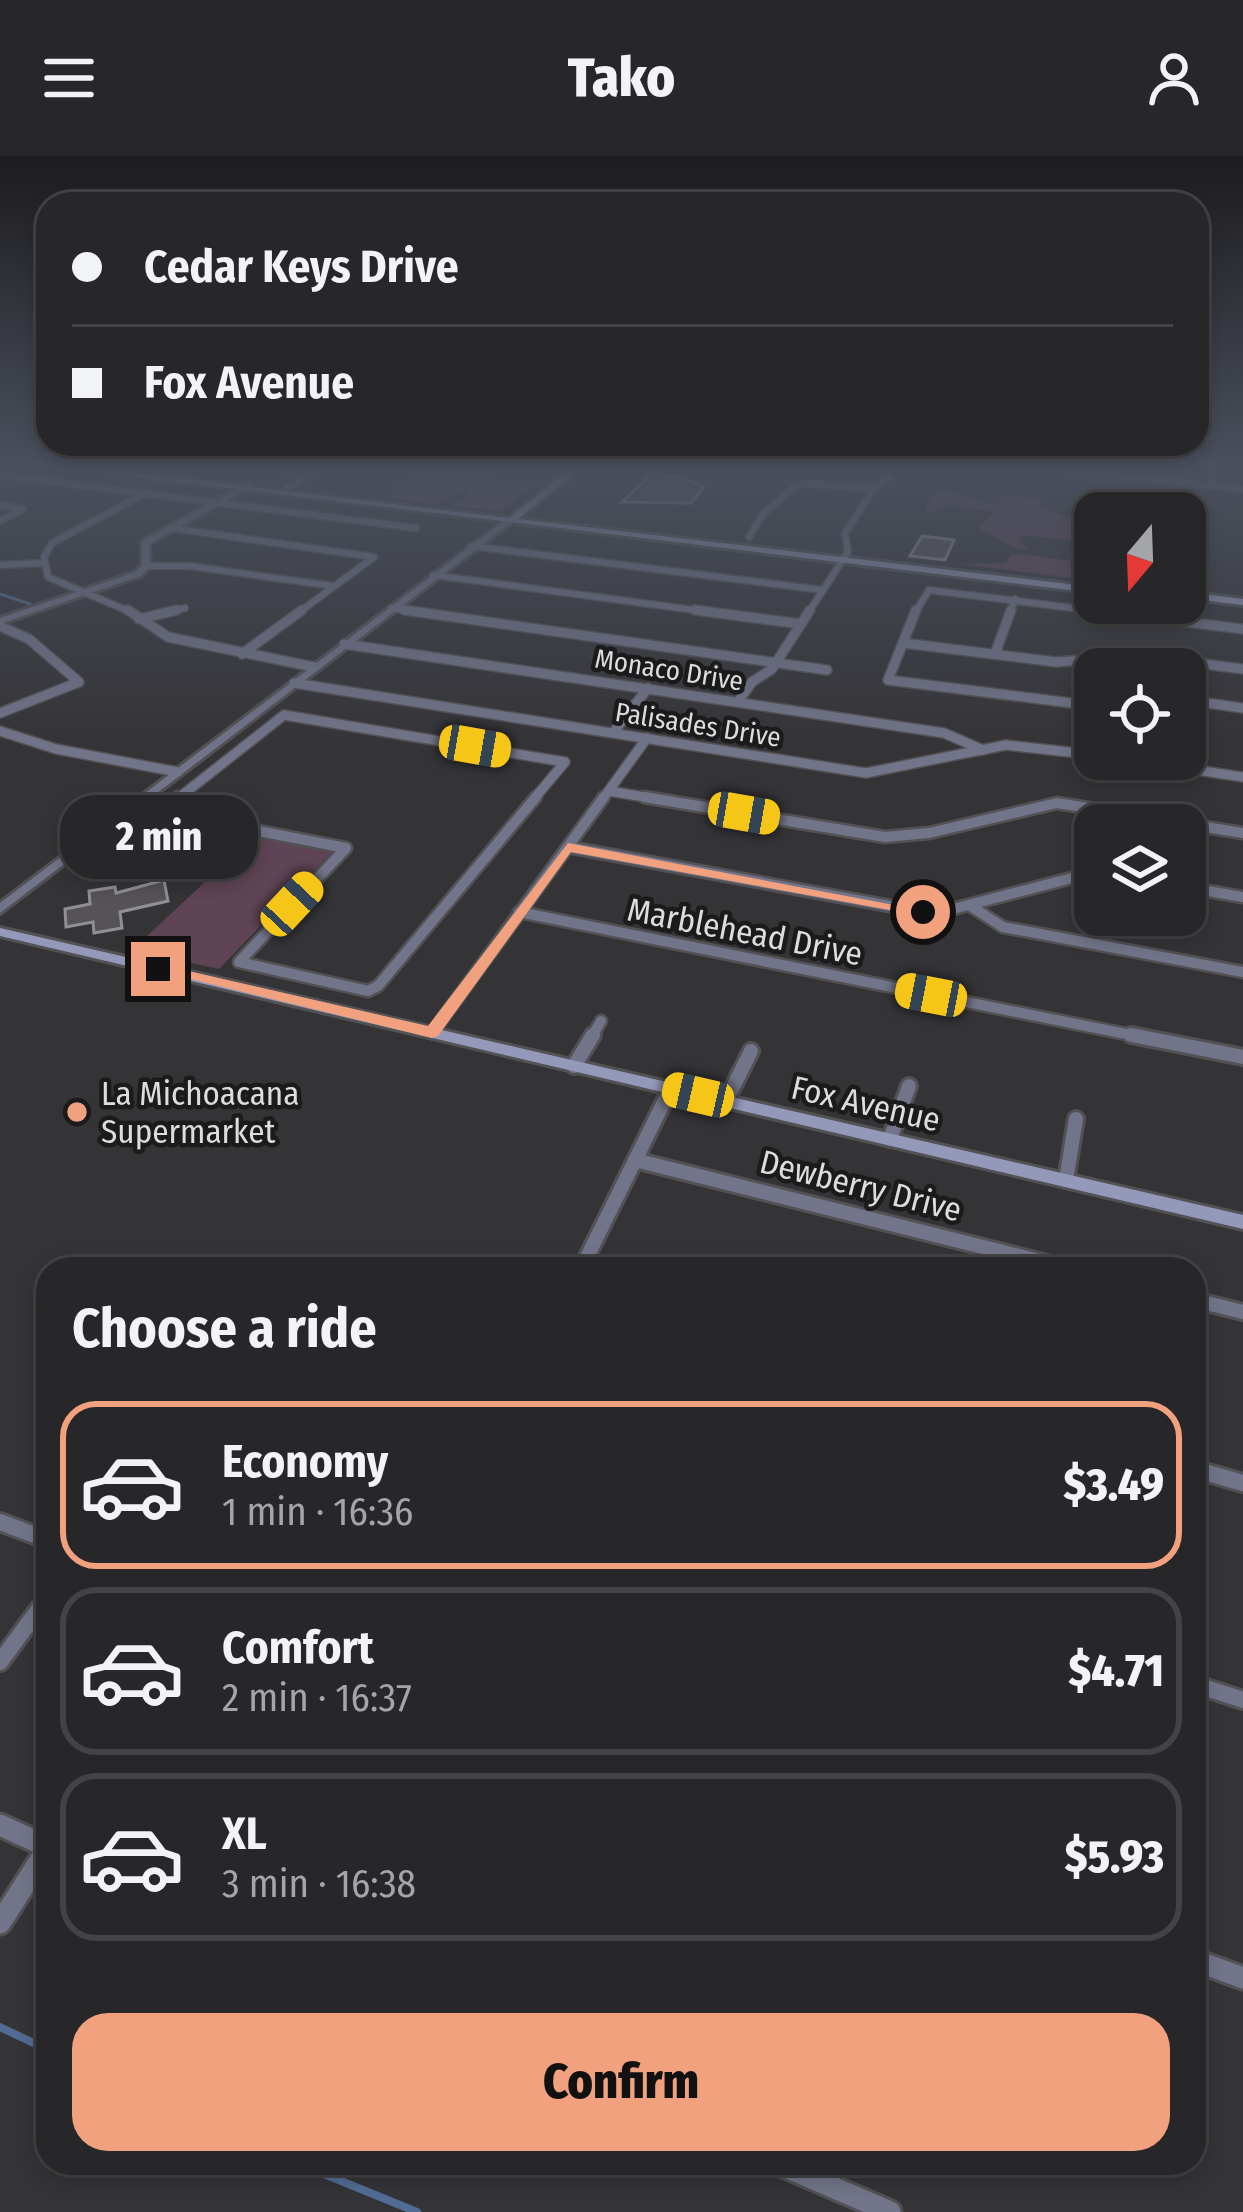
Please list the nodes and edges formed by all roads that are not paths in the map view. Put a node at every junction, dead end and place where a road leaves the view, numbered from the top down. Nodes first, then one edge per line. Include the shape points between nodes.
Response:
1 (45, 560) edge
2 (145, 560) edge
3 (370, 560) edge
4 (453, 560) edge
5 (583, 560) edge
6 (842, 560) edge
7 (875, 560) edge
8 (44, 563) junction
9 (0, 565) edge
10 (146, 566) junction
11 (433, 575) junction
12 (1074, 585) edge
13 (333, 586) junction
14 (823, 590) junction
15 (88, 593) junction
16 (1015, 599) junction
17 (1206, 601) edge
18 (1074, 604) edge
19 (1243, 605) edge
20 (185, 608) dead end
21 (391, 608) junction
22 (139, 619) junction
23 (1206, 622) edge
24 (0, 624) edge
25 (801, 624) junction
26 (1243, 629) edge
27 (903, 643) junction
28 (344, 644) junction
29 (242, 654) junction
30 (995, 654) junction
31 (776, 663) junction
32 (314, 667) junction
33 (1243, 669) edge
34 (827, 670) dead end
35 (294, 682) junction
36 (648, 688) junction
37 (738, 702) junction
38 (1074, 703) edge
39 (1206, 703) edge
40 (1243, 708) edge
41 (0, 712) edge
42 (244, 721) junction
43 (269, 725) junction
44 (0, 731) edge
45 (613, 733) junction
46 (646, 738) junction
47 (983, 750) junction
48 (1074, 752) edge
49 (1206, 771) edge
50 (178, 772) junction
51 (1243, 777) edge
52 (154, 791) junction
53 (609, 791) junction
54 (179, 796) junction
55 (1243, 833) edge
56 (568, 848) junction
57 (1074, 878) edge
58 (1206, 891) edge
59 (1243, 897) edge
60 (969, 905) junction
61 (0, 909) edge
62 (519, 912) junction
63 (0, 932) edge
64 (280, 972) junction
65 (1243, 972) edge
66 (261, 993) junction
67 (602, 1021) dead end
68 (432, 1033) junction
69 (751, 1051) dead end
70 (1243, 1057) edge
71 (574, 1066) junction
72 (909, 1086) dead end
73 (671, 1088) junction
74 (726, 1101) junction
75 (1076, 1119) dead end
76 (890, 1139) junction
77 (635, 1160) junction
78 (1066, 1180) junction
79 (1243, 1222) edge
80 (587, 1257) edge
81 (1023, 1257) edge
82 (1206, 1303) edge
83 (1243, 1312) edge
84 (1206, 1472) edge
85 (1243, 1483) edge
86 (0, 1522) edge
87 (36, 1536) edge
88 (36, 1614) edge
89 (0, 1663) edge
90 (1206, 1688) edge
91 (1243, 1700) edge
92 (0, 1825) edge
93 (36, 1842) edge
94 (36, 1867) edge
95 (0, 1923) edge
96 (1206, 1964) edge
97 (1243, 1978) edge
98 (805, 2175) edge
99 (890, 2212) edge

1 - 8 street
2 - 10 street
3 - 13 street
4 - 11 street
5 - 14 street
6 - 14 street
7 - 12 main road
8 - 9 street
8 - 15 street via 48,577
10 - 13 street
10 - 15 street
11 - 21 street
11 - 25 street
13 - 29 street
14 - 25 street
15 - 22 street
15 - 24 street
16 - 18 street
16 - 27 street via 929,590
16 - 30 street
17 - 19 main road
20 - 22 street
21 - 28 street
21 - 31 street
22 - 29 street via 168,637
23 - 26 street
24 - 41 street via 79,682
25 - 31 street
27 - 30 street
27 - 38 street via 888,680
28 - 32 street
28 - 36 street, Monaco Drive
29 - 32 street
30 - 33 street via 1056,662 1142,656
31 - 34 street
31 - 37 street
32 - 35 street
35 - 42 street
35 - 45 street, Palisades Drive
36 - 37 street, Monaco Drive
36 - 45 street
37 - 47 street, Monaco Drive via 959,736
39 - 40 street
42 - 43 street
42 - 50 street
43 - 54 street
43 - 64 street via 296,715 565,762 378,986 368,991
44 - 50 street
45 - 46 street, Palisades Drive
46 - 47 street, Palisades Drive via 880,773
46 - 53 street
47 - 48 street, Palisades Drive via 1018,744
49 - 51 street
50 - 52 street
52 - 54 street
52 - 61 street
53 - 55 street via 886,836 924,835 1057,803
53 - 56 street
54 - 64 street via 165,812 346,848 238,962
56 - 60 street via 923,912
56 - 62 street
57 - 60 street
58 - 59 street
60 - 65 street via 1004,927
62 - 68 street
62 - 70 street, Marblehead Drive
63 - 66 main road, Fox Avenue
64 - 66 street
66 - 68 main road, Fox Avenue
67 - 71 street
68 - 71 main road, Fox Avenue
69 - 74 street
71 - 73 main road, Fox Avenue
72 - 76 street
73 - 74 main road, Fox Avenue
73 - 77 street
74 - 76 main road, Fox Avenue
75 - 78 street
76 - 78 main road, Fox Avenue
77 - 80 street
77 - 81 street, Dewberry Drive
78 - 79 main road, Fox Avenue
82 - 83 street
84 - 85 street
86 - 87 street
88 - 89 street
90 - 91 street
92 - 93 street
94 - 95 street
96 - 97 street
98 - 99 street

